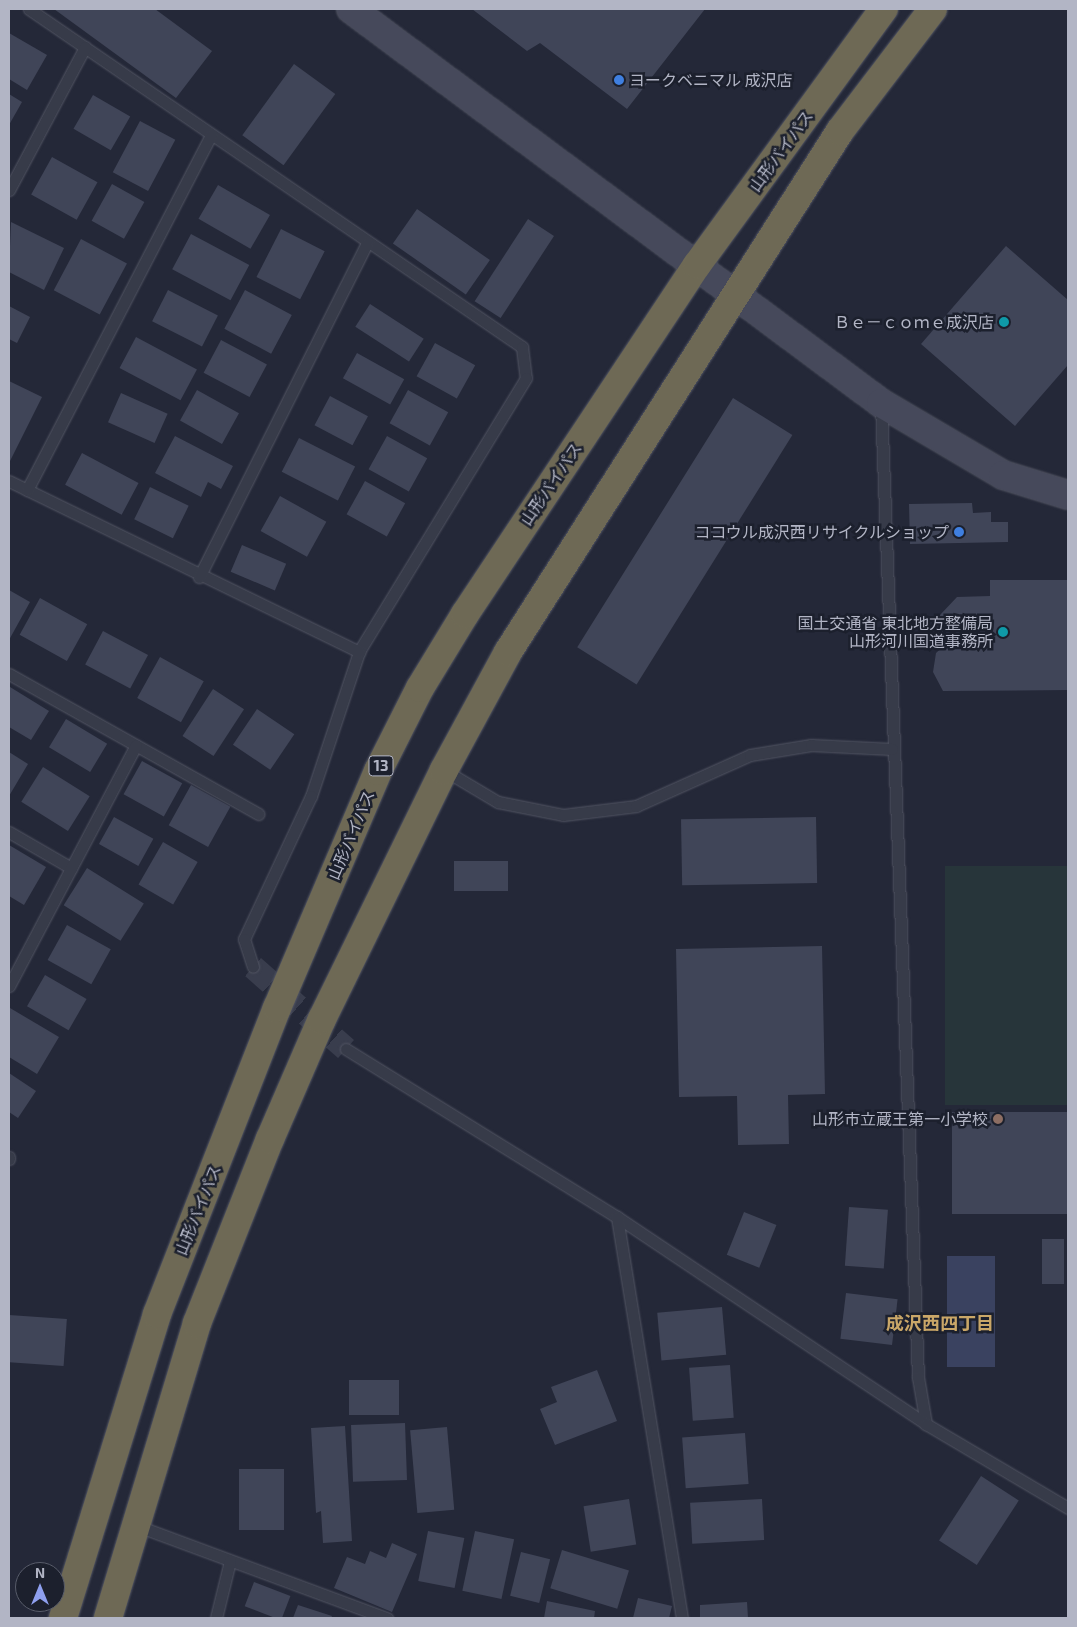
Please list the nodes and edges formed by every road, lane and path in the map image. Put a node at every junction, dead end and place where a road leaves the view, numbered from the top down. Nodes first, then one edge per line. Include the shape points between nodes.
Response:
1 (29, 9) edge
2 (351, 9) edge
3 (884, 9) edge
4 (933, 9) edge
5 (85, 48) junction
6 (211, 134) junction
7 (9, 190) edge
8 (367, 243) junction
9 (697, 265) junction
10 (738, 295) junction
11 (881, 403) junction
12 (9, 482) edge
13 (27, 490) junction
14 (1068, 495) edge
15 (199, 576) junction
16 (359, 652) junction
17 (9, 674) edge
18 (136, 745) junction
19 (892, 749) junction
20 (444, 770) junction
21 (258, 814) dead end
22 (9, 832) edge
23 (71, 868) junction
24 (253, 968) tunnel mouth
25 (9, 986) edge
26 (346, 1049) tunnel mouth
27 (617, 1216) junction
28 (926, 1424) junction
29 (1068, 1508) edge
30 (134, 1525) junction
31 (230, 1561) junction
32 (63, 1618) edge
33 (108, 1618) edge
34 (216, 1618) edge
35 (387, 1618) edge
36 (682, 1618) edge

1 - 5 lane
2 - 9 street
3 - 9 highway, 山形バイパス / 13
4 - 10 highway via 840,131
5 - 6 lane
5 - 7 lane
6 - 8 lane
6 - 13 lane
8 - 15 lane
8 - 16 lane via 522,347 526,378
9 - 10 street
9 - 32 highway, 山形バイパス / 13 via 465,614 420,688 378,771 277,1008 157,1314
10 - 11 street
10 - 20 highway via 508,652
11 - 14 street via 1003,475
11 - 19 lane
12 - 13 lane
13 - 15 lane
15 - 16 lane
16 - 24 lane via 311,796 244,939
17 - 18 lane
18 - 21 lane
18 - 23 lane
19 - 20 lane via 811,745 750,755 636,806 563,815 498,802
19 - 28 lane via 918,1377
20 - 30 highway via 342,976 270,1139 197,1323
22 - 23 lane
23 - 25 lane
26 - 27 lane
27 - 28 lane
27 - 36 lane
28 - 29 lane
30 - 31 lane
30 - 33 highway
31 - 34 lane
31 - 35 lane

